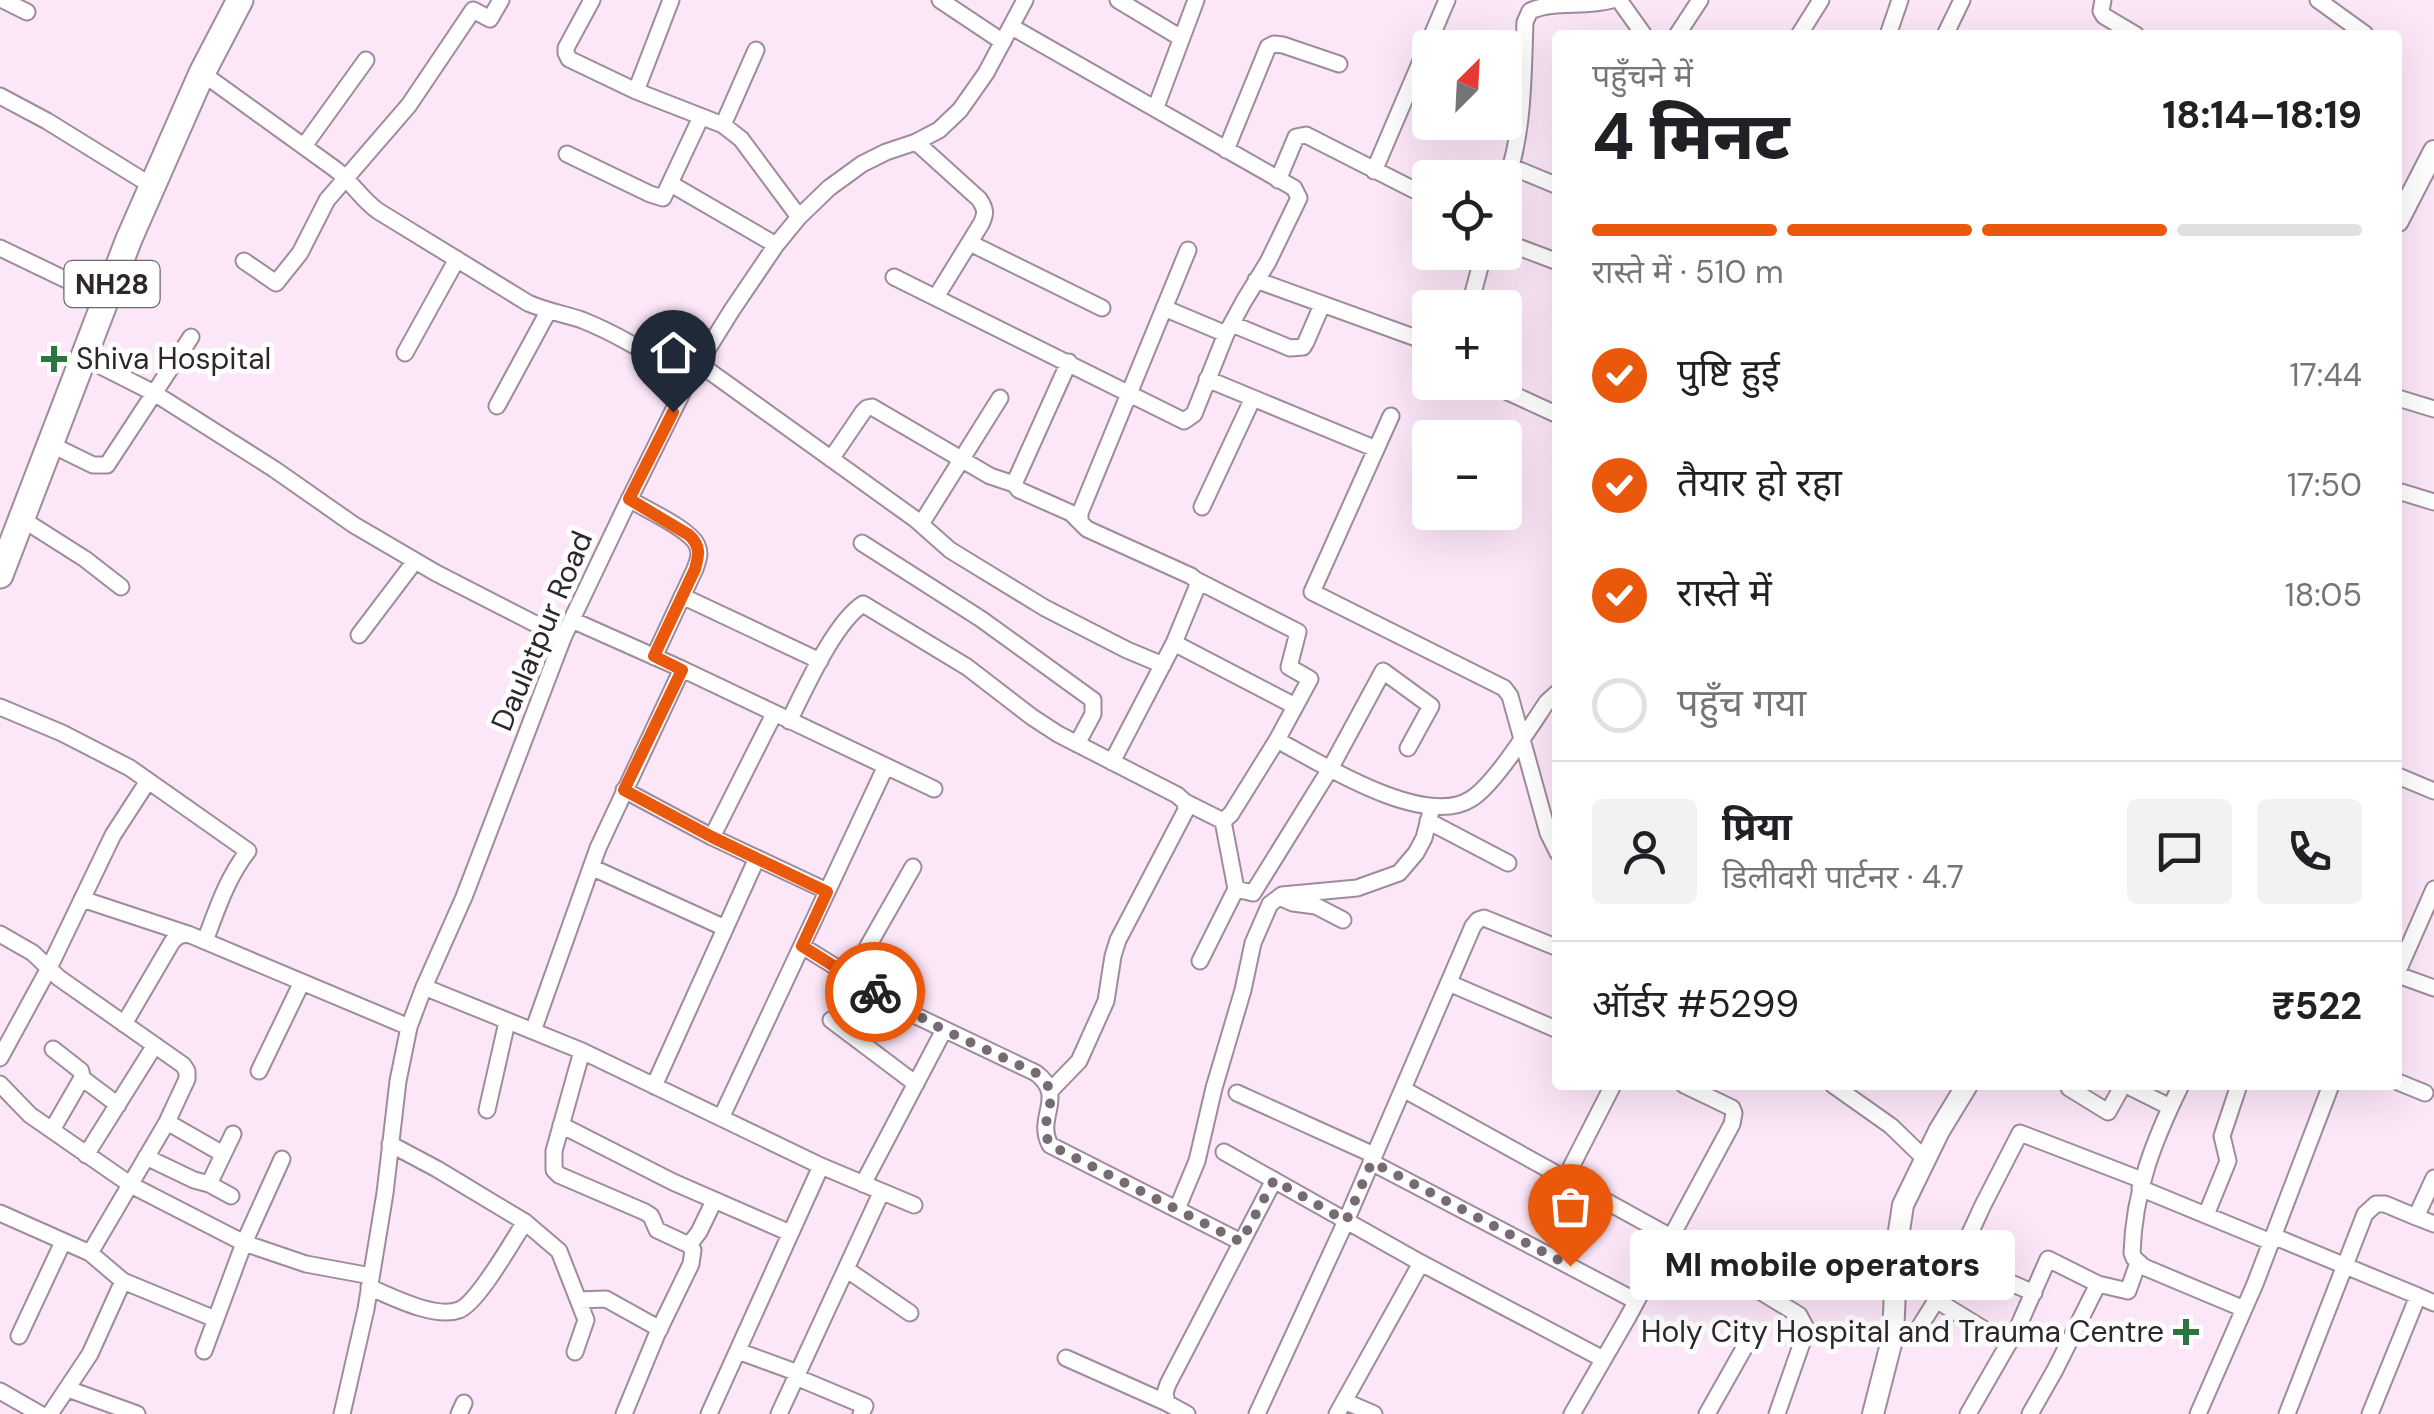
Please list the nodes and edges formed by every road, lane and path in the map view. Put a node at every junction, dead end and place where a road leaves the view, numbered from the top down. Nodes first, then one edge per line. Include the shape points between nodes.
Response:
1 (3, 0) edge
2 (240, 0) edge
3 (501, 0) edge
4 (592, 0) edge
5 (672, 0) edge
6 (940, 0) edge
7 (1025, 0) edge
8 (1118, 0) edge
9 (1196, 0) edge
10 (1447, 0) edge
11 (1615, 0) edge
12 (1700, 0) edge
13 (1821, 0) edge
14 (1900, 0) edge
15 (1962, 0) edge
16 (2103, 0) edge
17 (2318, 0) edge
18 (27, 12) dead end
19 (1640, 30) edge
20 (1680, 30) edge
21 (1803, 30) edge
22 (1890, 30) edge
23 (1947, 30) edge
24 (2128, 30) edge
25 (2359, 30) edge
26 (1008, 34) junction
27 (1181, 38) junction
28 (756, 50) dead end
29 (366, 60) dead end
30 (1339, 64) dead end
31 (202, 73) junction
32 (636, 92) junction
33 (0, 96) edge
34 (1156, 108) junction
35 (701, 117) junction
36 (723, 125) junction
37 (916, 142) junction
38 (304, 146) junction
39 (1226, 150) junction
40 (2434, 152) edge
41 (567, 154) dead end
42 (1513, 160) edge
43 (1374, 171) junction
44 (1522, 171) edge
45 (345, 177) junction
46 (1278, 180) junction
47 (671, 184) junction
48 (1552, 184) edge
49 (152, 186) junction
50 (1412, 189) edge
51 (2404, 192) edge
52 (800, 217) junction
53 (970, 243) junction
54 (776, 246) junction
55 (0, 248) edge
56 (1522, 248) edge
57 (1188, 250) dead end
58 (457, 259) junction
59 (1552, 260) edge
60 (244, 262) dead end
61 (894, 276) dead end
62 (1256, 280) junction
63 (936, 297) junction
64 (106, 299) junction
65 (1322, 305) junction
66 (1102, 308) dead end
67 (1164, 308) junction
68 (548, 312) junction
69 (1229, 329) junction
70 (191, 337) dead end
71 (1412, 337) edge
72 (405, 353) dead end
73 (83, 357) junction
74 (1070, 362) junction
75 (698, 363) junction
76 (689, 378) junction
77 (1207, 379) junction
78 (154, 393) junction
79 (1129, 394) junction
80 (1000, 398) dead end
81 (1253, 398) junction
82 (1522, 399) edge
83 (2402, 399) edge
84 (497, 406) dead end
85 (2434, 409) edge
86 (1552, 413) edge
87 (1391, 416) dead end
88 (50, 444) junction
89 (1376, 449) junction
90 (962, 458) junction
91 (831, 459) junction
92 (1014, 484) junction
93 (2402, 492) edge
94 (629, 499) junction
95 (2434, 502) edge
96 (1202, 507) dead end
97 (22, 520) junction
98 (1080, 522) junction
99 (920, 524) junction
100 (862, 542) dead end
101 (415, 561) junction
102 (0, 576) edge
103 (1196, 580) junction
104 (121, 588) dead end
105 (682, 596) junction
106 (572, 620) junction
107 (359, 635) dead end
108 (563, 638) junction
109 (1174, 643) junction
110 (654, 656) junction
111 (820, 661) junction
112 (1163, 665) junction
113 (682, 670) junction
114 (1552, 698) edge
115 (1296, 706) junction
116 (0, 707) edge
117 (782, 718) junction
118 (1521, 739) junction
119 (1277, 740) junction
120 (1077, 744) junction
121 (1408, 748) dead end
122 (1112, 762) junction
123 (886, 766) junction
124 (1330, 769) junction
125 (2402, 778) edge
126 (148, 780) junction
127 (934, 789) dead end
128 (624, 790) junction
129 (2434, 791) edge
130 (1185, 802) junction
131 (1430, 814) junction
132 (1224, 821) junction
133 (712, 837) junction
134 (1552, 841) edge
135 (756, 858) junction
136 (1508, 863) dead end
137 (591, 867) junction
138 (912, 867) dead end
139 (2434, 889) edge
140 (1236, 890) junction
141 (827, 892) junction
142 (1279, 897) junction
143 (82, 899) junction
144 (1343, 920) dead end
145 (725, 928) junction
146 (0, 934) edge
147 (188, 934) junction
148 (206, 941) junction
149 (802, 946) junction
150 (1552, 946) edge
151 (1200, 961) dead end
152 (2402, 964) edge
153 (49, 968) junction
154 (2402, 975) edge
155 (851, 976) junction
156 (302, 982) junction
157 (1449, 983) junction
158 (424, 986) junction
159 (2434, 988) edge
160 (830, 1020) dead end
161 (508, 1022) junction
162 (124, 1024) junction
163 (409, 1027) junction
164 (1552, 1027) edge
165 (944, 1030) junction
166 (533, 1031) junction
167 (156, 1046) junction
168 (53, 1050) dead end
169 (582, 1051) junction
170 (0, 1058) edge
171 (259, 1071) dead end
172 (82, 1078) junction
173 (2402, 1083) edge
174 (0, 1084) edge
175 (916, 1084) junction
176 (654, 1086) junction
177 (1403, 1089) junction
178 (1051, 1090) junction
179 (1610, 1090) edge
180 (1696, 1090) edge
181 (1840, 1090) edge
182 (1964, 1090) edge
183 (2072, 1090) edge
184 (2121, 1090) edge
185 (2134, 1090) edge
186 (2178, 1090) edge
187 (2237, 1090) edge
188 (2329, 1090) edge
189 (2425, 1092) dead end
190 (1237, 1093) dead end
191 (118, 1104) junction
192 (2170, 1107) junction
193 (487, 1110) dead end
194 (721, 1118) junction
195 (167, 1122) junction
196 (562, 1124) junction
197 (52, 1130) junction
198 (233, 1134) dead end
199 (390, 1144) junction
200 (1224, 1152) dead end
201 (223, 1154) junction
202 (86, 1155) junction
203 (146, 1157) junction
204 (282, 1159) dead end
205 (1373, 1159) junction
206 (1925, 1159) junction
207 (821, 1166) junction
208 (1565, 1178) junction
209 (2434, 1178) edge
210 (1274, 1180) junction
211 (209, 1184) junction
212 (863, 1184) junction
213 (2141, 1184) junction
214 (131, 1185) junction
215 (881, 1193) junction
216 (231, 1196) dead end
217 (714, 1200) junction
218 (914, 1205) dead end
219 (1178, 1209) junction
220 (0, 1213) edge
221 (2206, 1215) junction
222 (2416, 1217) junction
223 (1346, 1221) junction
224 (525, 1222) junction
225 (2434, 1224) edge
226 (790, 1233) junction
227 (1671, 1237) junction
228 (2272, 1239) junction
229 (63, 1242) junction
230 (1241, 1242) junction
231 (244, 1244) junction
232 (689, 1244) junction
233 (90, 1253) junction
234 (1958, 1260) junction
235 (2138, 1262) junction
236 (1421, 1263) junction
237 (2345, 1266) junction
238 (846, 1269) junction
239 (123, 1280) junction
240 (370, 1282) junction
241 (2098, 1284) junction
242 (2034, 1293) junction
243 (2418, 1296) junction
244 (578, 1300) junction
245 (1936, 1300) junction
246 (1636, 1301) junction
247 (2434, 1303) edge
248 (2244, 1308) junction
249 (910, 1313) dead end
250 (215, 1319) junction
251 (660, 1329) junction
252 (19, 1336) dead end
253 (1893, 1336) junction
254 (1747, 1343) dead end
255 (2008, 1344) junction
256 (204, 1351) dead end
257 (738, 1351) junction
258 (575, 1352) dead end
259 (1066, 1358) dead end
260 (1602, 1360) junction
261 (797, 1375) junction
262 (68, 1390) junction
263 (0, 1392) edge
264 (1167, 1403) junction
265 (1340, 1407) edge
266 (2199, 1410) edge
267 (345, 1412) edge
268 (53, 1413) edge
269 (137, 1414) edge
270 (624, 1414) edge
271 (709, 1414) edge
272 (779, 1414) edge
273 (861, 1414) edge
274 (1187, 1414) edge
275 (1257, 1414) edge
276 (1374, 1414) edge
277 (1572, 1414) edge
278 (1707, 1414) edge
279 (1777, 1414) edge
280 (1873, 1414) edge
281 (1968, 1414) edge
282 (2030, 1414) edge
283 (2220, 1414) edge
284 (2288, 1414) edge
285 (2370, 1414) edge

1 - 18 street
2 - 31 highway, NH28
3 - 45 street via 490,20 474,10 409,105
4 - 32 street via 566,53
5 - 32 street
6 - 26 street
7 - 26 street, Daulatpur Road
8 - 27 street
9 - 27 street
10 - 43 street
11 - 19 street
11 - 42 street via 1530,11
12 - 20 street
13 - 21 street
14 - 22 street
15 - 23 street
16 - 24 street via 2104,16
17 - 25 street
26 - 34 street
26 - 37 street, Daulatpur Road via 960,110
27 - 34 street
28 - 36 street
29 - 38 street
30 - 39 street via 1283,45 1268,47
31 - 38 street
31 - 49 highway, NH28
32 - 35 street
33 - 49 street
34 - 39 street
35 - 36 street
35 - 47 street
36 - 52 street
37 - 52 street, Daulatpur Road via 862,164
37 - 53 street via 985,208
38 - 45 street
39 - 46 street
40 - 51 main road
41 - 47 street via 659,198
43 - 46 street via 1300,134
43 - 50 street
44 - 48 street
45 - 58 street via 378,211
45 - 60 street via 276,283
46 - 62 street via 1299,198
47 - 54 street
49 - 64 highway, NH28
52 - 54 street, Daulatpur Road
53 - 63 street
53 - 66 street
54 - 75 street, Daulatpur Road
55 - 64 street
56 - 59 street
57 - 67 street
58 - 68 street
58 - 72 street
61 - 63 street
62 - 65 street
62 - 69 street
63 - 74 street
64 - 73 highway, NH28
65 - 69 street via 1303,348
65 - 71 street
67 - 69 street
67 - 79 street
68 - 76 street via 604,330
68 - 84 street
69 - 77 street
70 - 78 street
73 - 78 street
73 - 88 highway, NH28
74 - 79 street
74 - 92 street
75 - 76 street, Daulatpur Road
75 - 91 street
76 - 94 street, Daulatpur Road
77 - 79 street via 1194,414 1184,420
77 - 81 street
78 - 88 street via 107,465
78 - 101 street
79 - 98 street
80 - 90 street
81 - 89 street
81 - 96 street
82 - 86 street
83 - 85 street
87 - 89 street
88 - 97 highway, NH28
89 - 118 street via 1312,592 1504,688
90 - 91 street via 872,407
90 - 92 street
90 - 99 street
91 - 99 street
92 - 98 street
93 - 95 street
94 - 105 street via 695,540 699,555
94 - 106 street, Daulatpur Road
97 - 102 highway, NH28
97 - 104 street
98 - 103 street
99 - 112 street via 1045,608
100 - 120 street via 1093,700
101 - 107 street
101 - 108 street
103 - 109 street
103 - 115 street via 1298,632 1289,666 1310,680
105 - 110 street
105 - 111 street
106 - 108 street, Daulatpur Road
106 - 110 street
108 - 158 street, Daulatpur Road
109 - 112 street
109 - 115 street
110 - 113 street
111 - 117 street
111 - 120 street via 863,604
112 - 122 street
113 - 117 street
113 - 128 street
114 - 118 street
115 - 119 street
116 - 126 street
117 - 123 street
117 - 133 street
118 - 131 street via 1473,799
118 - 134 street
119 - 124 street
119 - 132 street
120 - 122 street
121 - 124 street via 1432,706 1383,671
122 - 130 street
123 - 127 street
123 - 141 street
124 - 131 street
124 - 140 street via 1252,893
125 - 129 street
126 - 143 street
126 - 148 street via 248,852 226,886
128 - 133 street
128 - 137 street
130 - 132 street
130 - 178 street via 1118,940 1106,1001 1079,1062
131 - 136 street
131 - 142 street via 1416,853 1399,873 1357,888
132 - 140 street
133 - 135 street
135 - 141 street
135 - 145 street
137 - 145 street
137 - 166 street
138 - 155 street
139 - 152 street
140 - 151 street
141 - 149 street
142 - 144 street
142 - 219 street via 1253,943 1197,1161
143 - 147 street
143 - 153 street
145 - 176 street
146 - 153 street
147 - 148 street
147 - 162 street via 172,942
148 - 156 street
149 - 155 street
149 - 194 street
150 - 157 street via 1478,920
153 - 162 street
153 - 170 street
154 - 159 street
155 - 165 street
156 - 163 street
156 - 171 street
157 - 164 street
157 - 177 street
158 - 161 street
158 - 163 street, Daulatpur Road
160 - 175 street
161 - 166 street
161 - 193 street
162 - 167 street
163 - 199 street, Daulatpur Road
165 - 175 street
165 - 178 street via 1036,1073
166 - 169 street
167 - 191 street
167 - 195 street via 187,1071
168 - 172 street
169 - 176 street
169 - 196 street
172 - 191 street
172 - 197 street
173 - 189 street
174 - 197 street
175 - 212 street
176 - 194 street
177 - 205 street
177 - 208 street
178 - 219 street via 1045,1128 1050,1145
179 - 208 street
180 - 227 street via 1726,1103 1734,1114
181 - 206 street
182 - 206 main road
183 - 184 street via 2108,1112
185 - 192 street
186 - 192 street
187 - 221 street via 2222,1136 2228,1161
188 - 228 street
190 - 205 street
191 - 202 street
192 - 213 street
194 - 207 street
195 - 201 street
195 - 203 street
196 - 217 street
196 - 232 street via 552,1164 558,1175 645,1212 657,1230
197 - 202 street
198 - 201 street
199 - 224 street
199 - 240 street, Daulatpur Road
200 - 210 street
201 - 211 street
202 - 214 street
203 - 211 street
203 - 214 street
204 - 231 street
205 - 223 street
205 - 246 street
206 - 253 main road via 1899,1222
207 - 212 street
207 - 226 street
208 - 227 street
209 - 222 street
210 - 223 street
210 - 230 street
211 - 216 street
212 - 215 street
213 - 221 street
213 - 234 street via 2020,1133
213 - 235 street via 2132,1252
214 - 231 street
214 - 233 street
215 - 218 street
215 - 238 street
217 - 226 street
217 - 232 street
219 - 230 street
220 - 229 street
221 - 228 street
222 - 225 street
222 - 237 street via 2385,1204 2370,1207
223 - 236 street
223 - 275 street
224 - 240 street via 468,1305 457,1311 407,1303
224 - 244 street via 559,1251
226 - 257 street
227 - 246 street
227 - 279 street via 1804,1322 1802,1347
228 - 237 street
228 - 248 street
229 - 233 street
229 - 252 street
230 - 264 street via 1168,1384
231 - 240 street
231 - 250 street
232 - 251 street via 694,1257
233 - 239 street
234 - 242 street
234 - 245 street
235 - 241 street via 2128,1291
235 - 248 street
236 - 260 street
236 - 265 street
237 - 243 street
237 - 284 street
238 - 249 street
238 - 261 street
239 - 250 street
239 - 262 street
240 - 267 street, Daulatpur Road
241 - 242 street via 2048,1259
241 - 282 street
242 - 255 street
243 - 247 street
243 - 285 street
244 - 251 street via 606,1299
244 - 258 street via 586,1320
245 - 253 street via 1917,1331
245 - 255 street
246 - 260 street
248 - 266 street
250 - 256 street
251 - 270 street
253 - 280 main road
254 - 278 street
255 - 281 street
257 - 261 street
257 - 271 street
259 - 264 street
260 - 277 street
261 - 272 street
261 - 273 street via 865,1406
262 - 268 street
262 - 269 street
263 - 268 street
264 - 274 street
265 - 276 street
266 - 283 street

